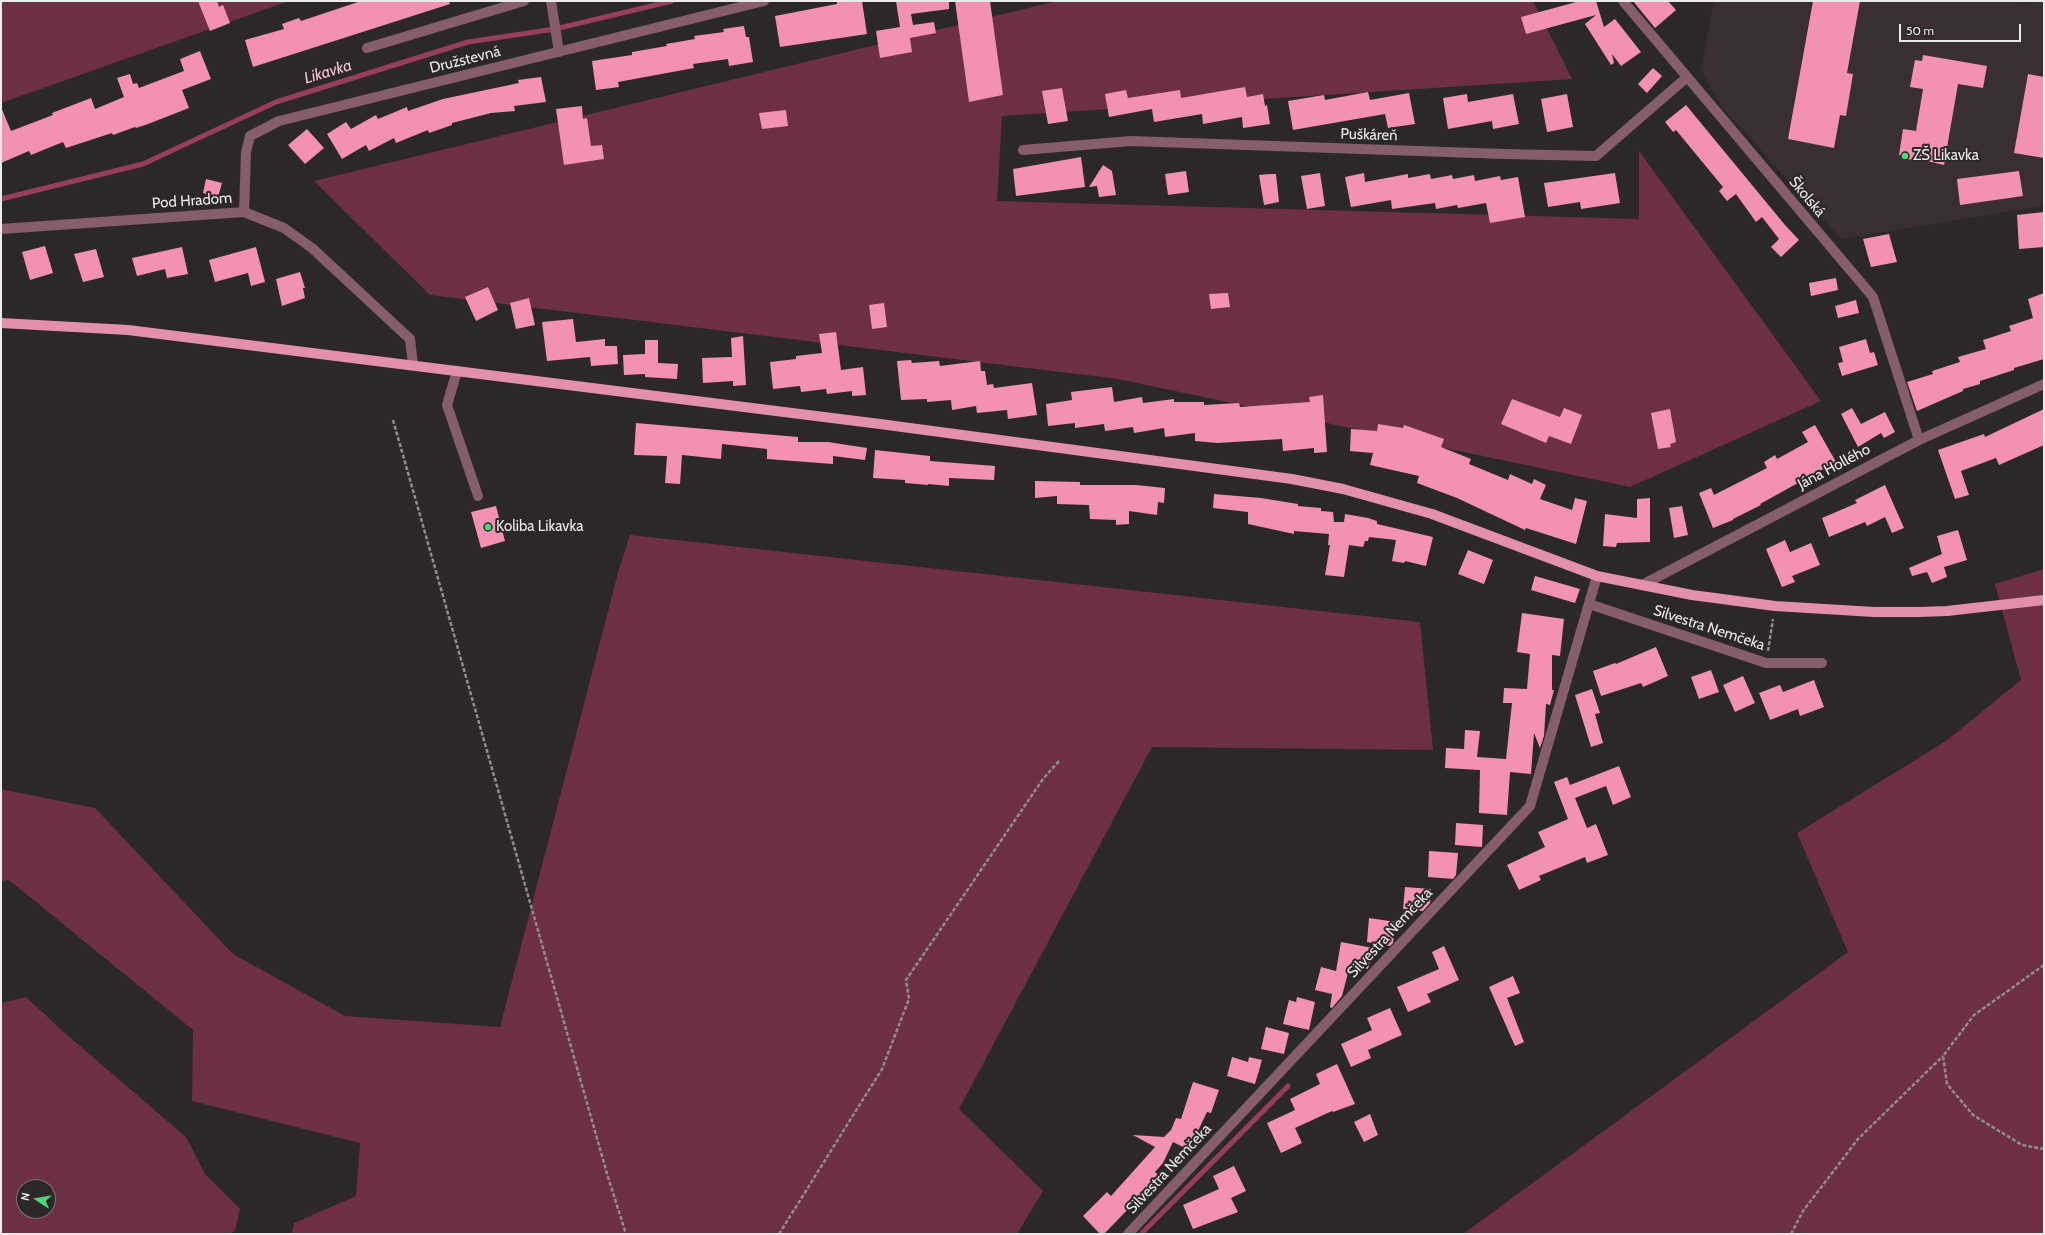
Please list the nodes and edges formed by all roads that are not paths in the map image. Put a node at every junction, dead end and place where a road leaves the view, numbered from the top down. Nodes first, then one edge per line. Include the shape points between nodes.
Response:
1 (524, 1) edge
2 (551, 1) edge
3 (764, 1) edge
4 (1623, 1) edge
5 (367, 48) dead end
6 (559, 52) junction
7 (1686, 78) junction
8 (1023, 150) dead end
9 (244, 212) junction
10 (1, 230) edge
11 (1, 323) edge
12 (413, 365) junction
13 (457, 371) junction
14 (2044, 384) edge
15 (1919, 440) junction
16 (478, 496) dead end
17 (1597, 576) junction
18 (1642, 585) junction
19 (2044, 600) edge
20 (1589, 604) junction
21 (1822, 663) dead end
22 (1128, 1234) edge

1 - 5 street
2 - 6 street
3 - 6 street, Družstevná
4 - 7 street, Školská
6 - 9 street, Družstevná via 279,121 250,136 246,152
7 - 8 street, Puškáreň via 1596,156 1131,142
7 - 15 street, Školská via 1873,298
9 - 10 street, Pod Hradom
9 - 12 street, Pod Hradom via 284,228 312,248 410,339
11 - 12 main road via 128,330
12 - 13 main road
13 - 16 street via 447,405
13 - 17 main road via 1312,482 1384,499 1432,514
14 - 15 street, Jána Hollého
15 - 18 street, Jána Hollého
17 - 18 main road
17 - 20 street, Silvestra Nemčeka
18 - 19 main road via 1776,606 1867,612 1933,611
20 - 21 street, Silvestra Nemčeka via 1766,663
20 - 22 street, Silvestra Nemčeka via 1530,806

